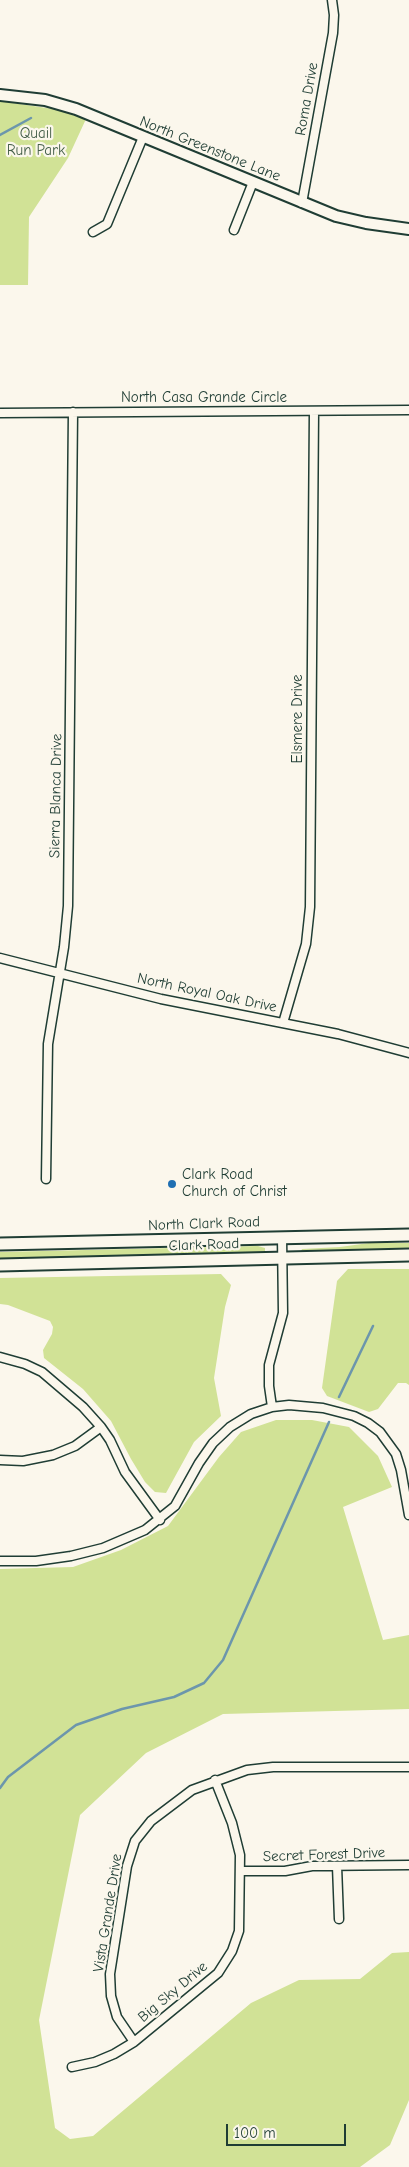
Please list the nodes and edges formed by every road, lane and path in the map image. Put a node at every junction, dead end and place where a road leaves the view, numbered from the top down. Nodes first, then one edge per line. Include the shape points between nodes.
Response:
1 (332, 0) edge
2 (0, 94) edge
3 (143, 137) junction
4 (253, 182) junction
5 (302, 203) junction
6 (409, 229) edge
7 (234, 230) dead end
8 (93, 232) dead end
9 (409, 410) edge
10 (314, 411) junction
11 (73, 412) junction
12 (0, 413) edge
13 (0, 958) edge
14 (59, 974) junction
15 (283, 1023) junction
16 (409, 1053) edge
17 (46, 1179) dead end
18 (409, 1235) edge
19 (282, 1237) junction
20 (0, 1244) edge
21 (409, 1255) edge
22 (283, 1258) junction
23 (0, 1265) edge
24 (0, 1357) edge
25 (272, 1407) junction
26 (101, 1427) junction
27 (0, 1460) edge
28 (409, 1515) edge
29 (160, 1520) junction
30 (0, 1561) edge
31 (409, 1767) edge
32 (215, 1780) junction
33 (409, 1865) edge
34 (337, 1866) junction
35 (240, 1871) junction
36 (339, 1919) dead end
37 (134, 2042) junction
38 (72, 2067) dead end

1 - 5 street, Roma Drive via 333,33
2 - 3 street, North Greenstone Lane via 60,104
3 - 4 street, North Greenstone Lane
3 - 8 street via 107,224
4 - 5 street, North Greenstone Lane
4 - 7 street
5 - 6 street, North Greenstone Lane via 336,216
9 - 10 street, North Casa Grande Circle
10 - 11 street, North Casa Grande Circle
10 - 15 street, Elsmere Drive via 310,907 306,944
11 - 12 street, North Casa Grande Circle
11 - 14 street, Sierra Blanca Drive via 68,906
13 - 14 street, North Royal Oak Drive
14 - 15 street, North Royal Oak Drive via 161,999
14 - 17 street, Sierra Blanca Drive via 48,1044
15 - 16 street, North Royal Oak Drive
18 - 19 main road, North Clark Road
19 - 20 main road, North Clark Road
19 - 22 street
21 - 22 main road, Clark Road
22 - 23 main road, Clark Road
22 - 25 street via 283,1313 269,1365
24 - 26 street via 42,1372
25 - 28 street via 323,1408 354,1416 380,1432 396,1454
25 - 29 street via 251,1414 213,1443 175,1506
26 - 27 street via 75,1446 53,1455 23,1461
26 - 29 street via 125,1472
29 - 30 street via 103,1548 36,1561
31 - 32 street, Vista Grande Drive via 273,1767 246,1770
32 - 35 street, Big Sky Drive via 236,1838
32 - 37 street, Vista Grande Drive via 192,1790 152,1821 135,1841 127,1866 110,1974 111,1996 117,2017
33 - 34 street, Secret Forest Drive
34 - 35 street, Secret Forest Drive
34 - 36 street
35 - 37 street, Big Sky Drive via 239,1931 232,1951 218,1973
37 - 38 street, Big Sky Drive via 101,2059

